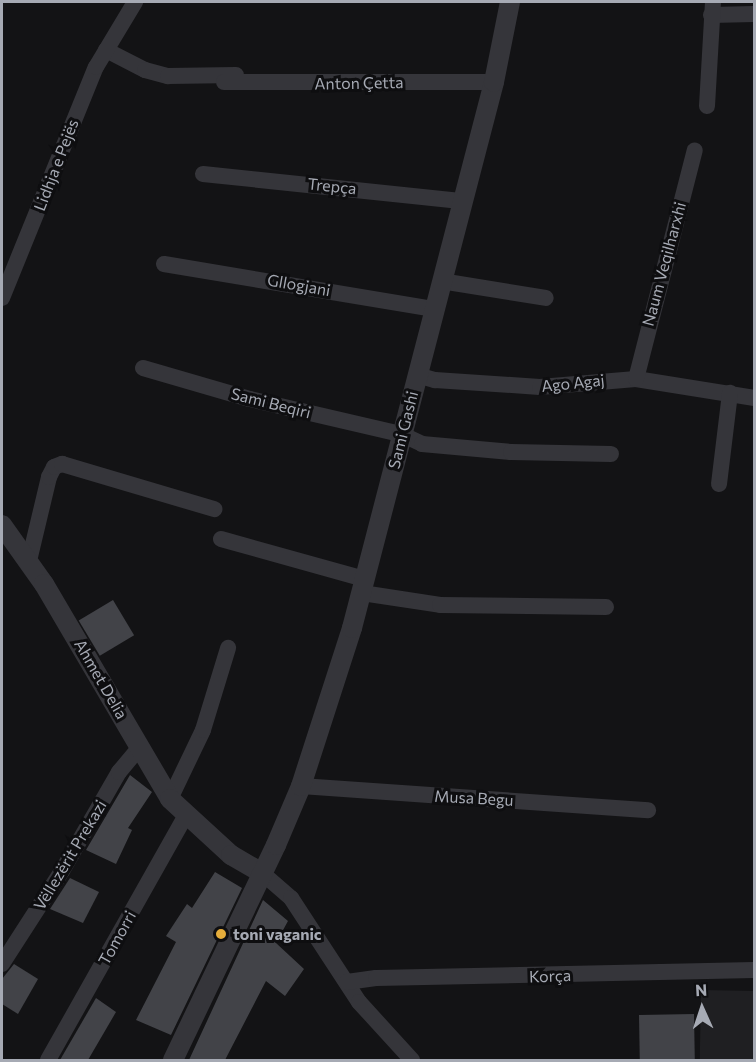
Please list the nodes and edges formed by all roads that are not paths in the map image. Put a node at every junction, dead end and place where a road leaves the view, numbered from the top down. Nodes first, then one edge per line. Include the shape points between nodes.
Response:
1 (135, 2) edge
2 (510, 2) edge
3 (712, 8) edge
4 (754, 14) edge
5 (106, 50) junction
6 (494, 82) junction
7 (707, 106) dead end
8 (695, 150) dead end
9 (203, 174) dead end
10 (461, 201) junction
11 (164, 264) dead end
12 (5, 280) edge
13 (441, 281) junction
14 (2, 298) edge
15 (546, 298) dead end
16 (434, 309) junction
17 (143, 368) dead end
18 (417, 375) junction
19 (636, 379) junction
20 (730, 393) junction
21 (754, 398) edge
22 (401, 434) junction
23 (611, 454) dead end
24 (719, 484) dead end
25 (214, 509) dead end
26 (2, 529) edge
27 (221, 539) dead end
28 (29, 561) junction
29 (363, 586) junction
30 (606, 607) dead end
31 (228, 648) dead end
32 (139, 748) junction
33 (301, 786) junction
34 (170, 799) junction
35 (648, 810) dead end
36 (186, 815) junction
37 (261, 872) junction
38 (2, 964) edge
39 (754, 970) edge
40 (346, 982) junction
41 (48, 1060) edge
42 (173, 1060) edge
43 (412, 1060) edge

1 - 5 street, Lidhja e Pejës
2 - 6 street, Sami Gashi
3 - 4 street
3 - 7 street
5 - 6 street, Anton Çetta via 168,76
5 - 12 street, Lidhja e Pejës
6 - 10 street, Sami Gashi
8 - 19 street, Naum Veqilharxhi
9 - 10 street, Trepça
10 - 13 street, Sami Gashi
11 - 16 street, Gllogjani
12 - 14 street, Lidhja e Pejës
13 - 15 street
13 - 16 street, Sami Gashi
16 - 18 street, Sami Gashi
17 - 22 street, Sami Beqiri via 250,399
18 - 19 street, Ago Agaj via 454,382 540,387
18 - 22 street, Sami Gashi
19 - 20 street, Ago Agaj
20 - 21 street, Ago Agaj
20 - 24 street
22 - 23 street, Sami Beqiri via 414,443 441,446
22 - 29 street, Sami Gashi
25 - 28 street via 62,464 54,467 49,477
26 - 28 street, Ahmet Delia
27 - 29 street
28 - 32 street, Ahmet Delia via 102,679
29 - 30 street via 440,605
29 - 33 street, Sami Gashi
31 - 34 street via 203,730
32 - 34 street, Ahmet Delia
32 - 38 street, Vëllezërit Prekazi via 119,772
33 - 35 street, Musa Begu
33 - 37 street, Sami Gashi
34 - 36 street, Ahmet Delia
36 - 37 street, Ahmet Delia via 231,855
36 - 41 street, Tomorri
37 - 40 street via 291,898
37 - 42 street, Sami Gashi
39 - 40 street, Korça
40 - 43 street via 372,1018

